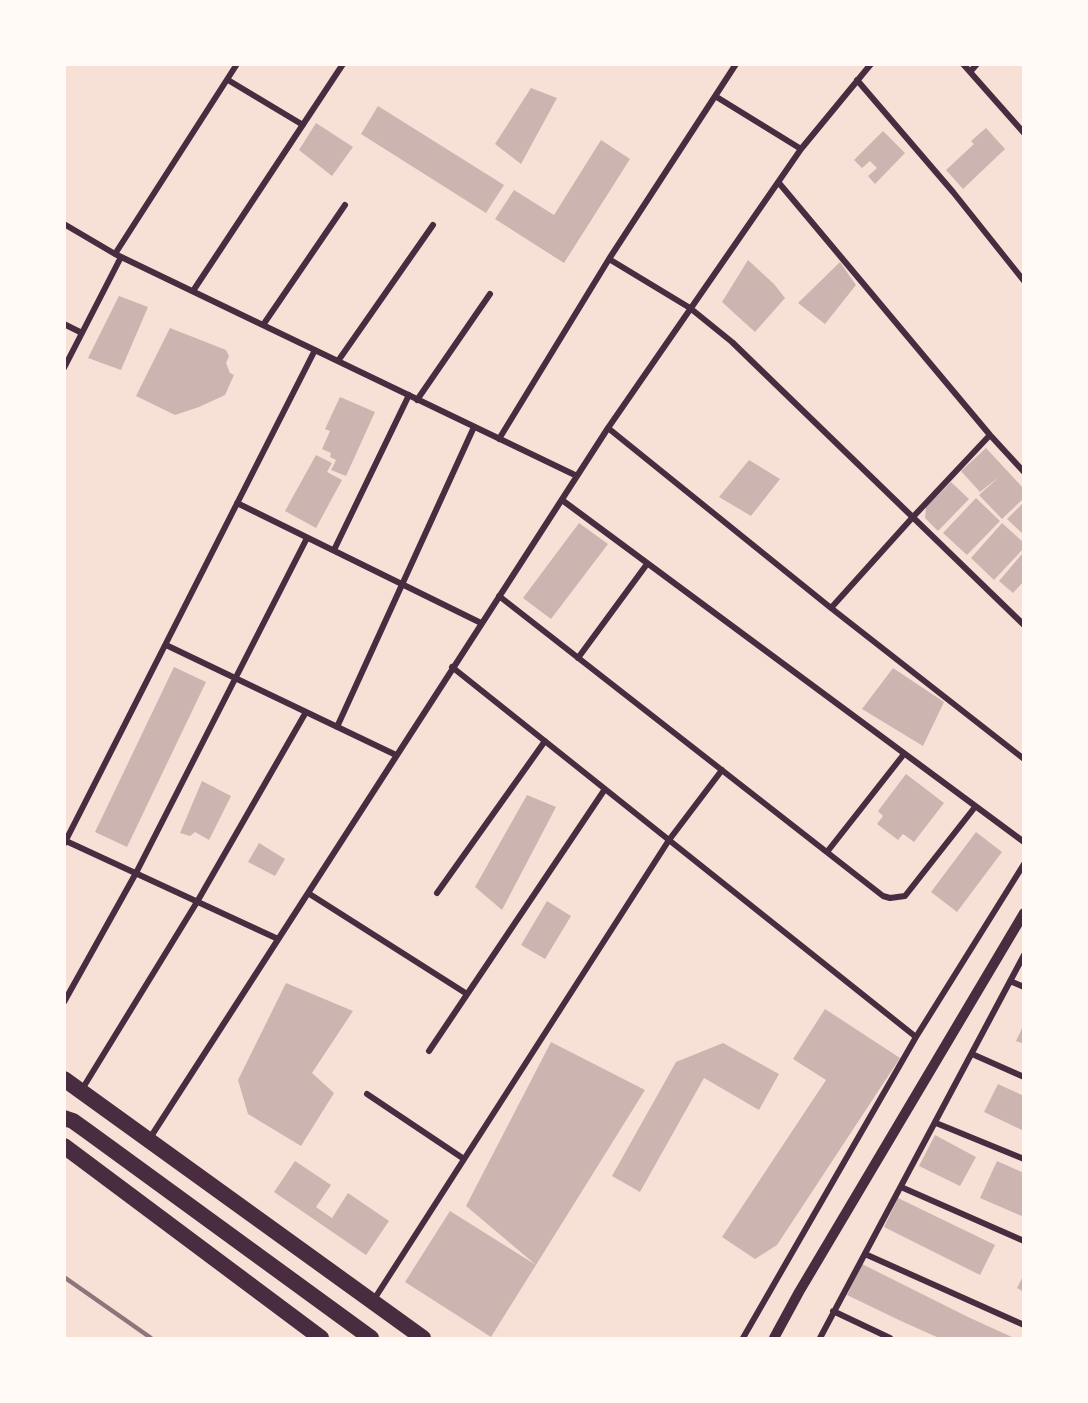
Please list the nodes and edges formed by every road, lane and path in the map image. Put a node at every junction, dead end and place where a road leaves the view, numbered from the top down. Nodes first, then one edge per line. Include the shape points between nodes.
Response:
1 (237, 64) edge
2 (343, 64) edge
3 (736, 64) edge
4 (871, 64) edge
5 (963, 64) edge
6 (977, 64) edge
7 (970, 72) junction
8 (228, 80) junction
9 (857, 80) junction
10 (716, 96) junction
11 (303, 124) junction
12 (1023, 133) edge
13 (801, 148) junction
14 (779, 183) junction
15 (345, 205) dead end
16 (64, 224) edge
17 (433, 225) dead end
18 (118, 255) junction
19 (609, 259) junction
20 (1023, 281) edge
21 (193, 291) junction
22 (490, 294) dead end
23 (690, 308) junction
24 (64, 324) edge
25 (263, 325) junction
26 (82, 333) junction
27 (315, 350) junction
28 (338, 361) junction
29 (64, 368) edge
30 (409, 396) junction
31 (417, 400) junction
32 (474, 427) junction
33 (608, 428) junction
34 (990, 435) junction
35 (499, 439) junction
36 (1023, 472) edge
37 (577, 476) junction
38 (562, 500) junction
39 (237, 503) junction
40 (912, 518) junction
41 (307, 538) junction
42 (334, 550) junction
43 (647, 564) junction
44 (402, 584) junction
45 (499, 596) junction
46 (831, 608) junction
47 (481, 623) junction
48 (1023, 625) edge
49 (166, 645) junction
50 (578, 658) junction
51 (452, 667) junction
52 (235, 679) junction
53 (306, 712) junction
54 (337, 727) junction
55 (545, 741) junction
56 (904, 754) junction
57 (396, 755) junction
58 (1023, 759) edge
59 (722, 770) junction
60 (605, 789) junction
61 (975, 807) junction
62 (669, 840) junction
63 (1023, 842) edge
64 (65, 843) edge
65 (827, 852) junction
66 (1023, 864) edge
67 (136, 873) junction
68 (437, 892) dead end
69 (308, 893) junction
70 (197, 902) junction
71 (1023, 913) edge
72 (278, 939) junction
73 (1023, 955) edge
74 (1010, 981) junction
75 (1023, 987) edge
76 (467, 994) junction
77 (64, 1002) edge
78 (916, 1037) junction
79 (429, 1052) dead end
80 (972, 1054) junction
81 (1023, 1077) edge
82 (64, 1079) edge
83 (81, 1091) junction
84 (367, 1094) dead end
85 (64, 1118) edge
86 (936, 1123) junction
87 (148, 1141) junction
88 (64, 1146) edge
89 (1023, 1158) edge
90 (464, 1159) junction
91 (901, 1187) junction
92 (1023, 1241) edge
93 (865, 1254) junction
94 (372, 1303) junction
95 (833, 1311) junction
96 (1023, 1325) edge
97 (321, 1338) edge
98 (371, 1338) edge
99 (423, 1338) edge
100 (743, 1338) edge
101 (774, 1338) edge
102 (820, 1338) edge
103 (890, 1338) edge

1 - 8 street
2 - 11 street
3 - 10 street
4 - 9 street
5 - 7 street
6 - 7 street
7 - 12 street
8 - 11 street
8 - 18 street
9 - 13 street
9 - 20 street
10 - 13 street
10 - 19 street
11 - 21 street
13 - 14 street
14 - 23 street
14 - 34 street
15 - 25 street
16 - 18 street
17 - 28 street
18 - 21 street
18 - 26 street
19 - 23 street
19 - 35 street
21 - 25 street
22 - 31 street
23 - 33 street
23 - 40 street via 732,342
24 - 26 street
25 - 27 street
26 - 29 street
27 - 28 street
27 - 39 street
28 - 30 street
30 - 31 street
30 - 42 street
31 - 32 street
32 - 35 street
32 - 44 street
33 - 37 street
33 - 46 street
34 - 36 street
34 - 40 street
35 - 37 street
37 - 38 street
38 - 43 street
38 - 45 street
39 - 41 street
39 - 49 street
40 - 46 street
40 - 48 street
41 - 42 street
41 - 52 street
42 - 44 street
43 - 50 street
43 - 56 street
44 - 47 street
44 - 54 street
45 - 47 street
45 - 50 street
46 - 58 street
47 - 51 street
49 - 52 street
49 - 64 street
50 - 59 street
51 - 55 street
51 - 57 street
52 - 53 street
52 - 67 street
53 - 54 street
53 - 70 street
54 - 57 street
55 - 60 street
55 - 68 street
56 - 61 street
56 - 65 street
57 - 69 street
59 - 62 street
59 - 65 street
60 - 62 street
60 - 76 street
61 - 63 street
61 - 65 street via 905,896 883,896
62 - 78 street
62 - 90 street
64 - 67 street
66 - 78 street
67 - 70 street
67 - 77 street
69 - 72 street
69 - 76 street
70 - 72 street
70 - 83 street
71 - 101 street
72 - 87 street
73 - 74 street
74 - 75 street
74 - 80 street
76 - 79 street
78 - 100 street
80 - 81 street
80 - 86 street
82 - 83 highway
83 - 87 highway
84 - 90 street
85 - 98 highway
86 - 89 street
86 - 91 street
87 - 94 highway
88 - 97 highway
90 - 94 street
91 - 92 street
91 - 93 street
93 - 95 street
93 - 96 street
94 - 99 highway
95 - 102 street
95 - 103 street

